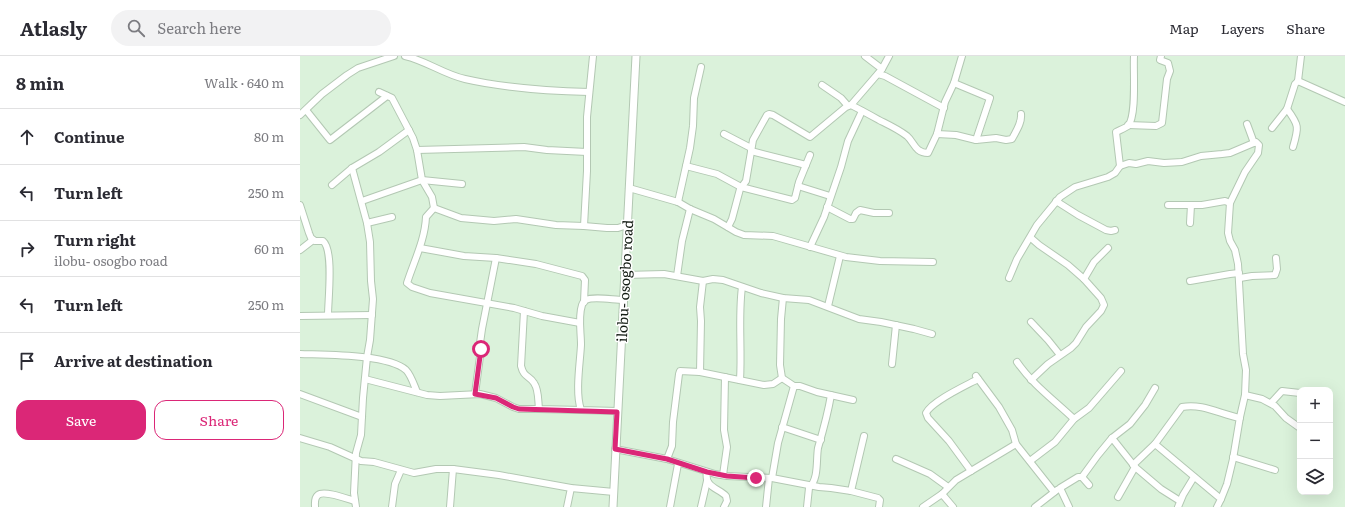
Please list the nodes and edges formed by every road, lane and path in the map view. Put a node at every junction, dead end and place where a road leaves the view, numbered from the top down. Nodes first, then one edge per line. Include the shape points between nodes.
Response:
1 (394, 56) edge
2 (405, 56) edge
3 (593, 56) edge
4 (636, 56) edge
5 (865, 56) edge
6 (889, 56) edge
7 (962, 56) edge
8 (1134, 56) edge
9 (1161, 56) edge
10 (1301, 56) edge
11 (701, 67) dead end
12 (880, 72) junction
13 (1298, 81) junction
14 (954, 83) junction
15 (822, 85) dead end
16 (379, 92) dead end
17 (589, 92) junction
18 (387, 96) junction
19 (1345, 102) edge
20 (849, 106) junction
21 (944, 108) junction
22 (1287, 109) junction
23 (306, 110) junction
24 (862, 111) junction
25 (1021, 114) dead end
26 (300, 115) edge
27 (1248, 124) dead end
28 (1128, 125) junction
29 (1272, 128) dead end
30 (409, 130) junction
31 (724, 134) dead end
32 (937, 134) junction
33 (976, 140) junction
34 (1254, 143) junction
35 (1293, 147) dead end
36 (751, 149) junction
37 (417, 150) junction
38 (587, 152) junction
39 (810, 155) dead end
40 (806, 164) junction
41 (686, 166) junction
42 (1120, 166) junction
43 (352, 168) junction
44 (422, 180) junction
45 (462, 184) dead end
46 (332, 185) dead end
47 (798, 186) junction
48 (741, 187) junction
49 (629, 188) junction
50 (830, 196) junction
51 (362, 201) junction
52 (1056, 201) junction
53 (678, 202) junction
54 (1230, 203) junction
55 (300, 205) edge
56 (1191, 205) junction
57 (1168, 206) dead end
58 (827, 207) junction
59 (434, 208) junction
60 (690, 209) junction
61 (889, 213) dead end
62 (392, 217) dead end
63 (368, 223) junction
64 (1190, 223) dead end
65 (584, 226) junction
66 (627, 226) junction
67 (728, 227) junction
68 (1115, 230) dead end
69 (1031, 238) junction
70 (313, 240) junction
71 (810, 247) junction
72 (420, 248) junction
73 (1108, 248) dead end
74 (300, 250) edge
75 (840, 256) junction
76 (496, 258) junction
77 (1276, 258) dead end
78 (933, 262) dead end
79 (624, 275) junction
80 (677, 276) junction
81 (1239, 276) junction
82 (1009, 278) dead end
83 (1084, 279) junction
84 (703, 281) junction
85 (1190, 281) dead end
86 (742, 287) junction
87 (783, 298) junction
88 (623, 300) junction
89 (584, 302) junction
90 (487, 304) junction
91 (828, 306) junction
92 (524, 311) junction
93 (372, 315) junction
94 (300, 316) edge
95 (328, 316) junction
96 (1031, 322) dead end
97 (580, 323) junction
98 (896, 325) junction
99 (932, 334) dead end
100 (300, 354) edge
101 (1060, 355) junction
102 (367, 357) junction
103 (1017, 362) dead end
104 (892, 364) dead end
105 (1121, 371) dead end
106 (700, 372) junction
107 (725, 377) junction
108 (782, 378) junction
109 (365, 379) junction
110 (740, 380) junction
111 (1031, 380) junction
112 (794, 386) junction
113 (1155, 388) dead end
114 (417, 392) junction
115 (1297, 393) edge
116 (300, 394) edge
117 (475, 394) junction
118 (831, 395) junction
119 (1245, 395) junction
120 (852, 400) dead end
121 (1271, 403) junction
122 (539, 409) junction
123 (581, 410) junction
124 (617, 412) junction
125 (362, 417) junction
126 (1240, 418) junction
127 (1074, 419) junction
128 (1297, 426) edge
129 (782, 427) junction
130 (864, 436) dead end
131 (300, 438) edge
132 (1112, 438) junction
133 (821, 440) junction
134 (1016, 444) junction
135 (1155, 444) junction
136 (615, 449) junction
137 (1233, 457) junction
138 (356, 458) junction
139 (667, 459) junction
140 (896, 460) dead end
141 (1030, 461) junction
142 (678, 464) junction
143 (1134, 466) junction
144 (453, 469) junction
145 (401, 470) junction
146 (1275, 470) dead end
147 (971, 471) junction
148 (707, 472) junction
149 (723, 475) junction
150 (1082, 477) junction
151 (1194, 477) junction
152 (770, 478) junction
153 (707, 481) junction
154 (812, 485) junction
155 (1088, 485) dead end
156 (571, 488) junction
157 (948, 488) junction
158 (1060, 488) junction
159 (851, 491) junction
160 (614, 492) junction
161 (1054, 492) junction
162 (942, 494) junction
163 (1118, 497) dead end
164 (1221, 499) junction
165 (356, 504) edge
166 (1179, 504) edge
167 (315, 507) edge
168 (392, 507) edge
169 (450, 507) edge
170 (567, 507) edge
171 (613, 507) edge
172 (670, 507) edge
173 (701, 507) edge
174 (724, 507) edge
175 (766, 507) edge
176 (807, 507) edge
177 (879, 507) edge
178 (923, 507) edge
179 (953, 507) edge
180 (1035, 507) edge
181 (1069, 507) edge
182 (1217, 507) edge

1 - 23 street via 358,68 322,94
2 - 17 street via 464,79 499,86
3 - 17 street
4 - 49 main road, ilobu- osogbo road
5 - 12 street
6 - 12 street
7 - 14 street
8 - 28 street via 1135,83 1132,117
9 - 28 street via 1160,60 1168,63 1170,71 1162,123 1156,126
10 - 13 street
11 - 41 street via 694,98 692,138
12 - 20 street
12 - 21 street
13 - 19 street
13 - 22 street
14 - 21 street
14 - 33 street via 990,98
15 - 20 street
16 - 18 street
17 - 38 street
18 - 23 street via 330,140
18 - 30 street via 392,98
20 - 24 street
20 - 36 street via 810,137 768,114
21 - 32 street
22 - 29 street
22 - 35 street via 1298,129
23 - 26 street
24 - 32 street via 897,128 909,138 916,149 924,153 928,153
24 - 50 street via 848,141
25 - 33 street via 1012,139
27 - 34 street
28 - 42 street via 1116,132
30 - 37 street
30 - 43 street
31 - 36 street
32 - 33 street
34 - 42 street via 1230,153 1201,156 1182,162 1148,161
34 - 54 street via 1259,145 1259,150
36 - 40 street
36 - 48 street via 747,177
37 - 38 street via 524,146
37 - 44 street
38 - 65 street
39 - 40 street
40 - 47 street
41 - 48 street via 717,174
41 - 53 street
42 - 52 street via 1112,175 1075,187
43 - 46 street
43 - 51 street
44 - 45 street
44 - 51 street
44 - 59 street via 432,197
47 - 48 street via 792,200
47 - 50 street
48 - 67 street
49 - 53 street
49 - 66 main road, ilobu- osogbo road
50 - 58 street
51 - 63 street
52 - 68 street via 1106,230
52 - 69 street via 1037,225
53 - 60 street
54 - 56 street via 1224,201
54 - 81 street via 1228,233 1235,250
55 - 70 street
56 - 57 street
56 - 64 street
58 - 61 street via 850,219 853,219 860,210
58 - 71 street
59 - 65 street via 461,218 494,221 516,219
59 - 72 street via 426,217
60 - 67 street
60 - 80 street
62 - 63 street
63 - 93 street
65 - 66 street
66 - 79 main road, ilobu- osogbo road
67 - 71 street via 744,235 773,236
69 - 82 street
69 - 83 street
70 - 74 street
70 - 95 street via 324,241 328,253
71 - 75 street
72 - 76 street via 464,256
72 - 90 street via 406,283 430,293
73 - 83 street via 1094,262
75 - 78 street via 880,261
75 - 91 street
76 - 89 street via 536,264 582,276 585,280
76 - 90 street
77 - 81 street via 1275,275
79 - 80 street
79 - 88 main road, ilobu- osogbo road
80 - 84 street
81 - 85 street via 1230,274
81 - 119 street via 1246,370
83 - 101 street via 1104,302 1103,307 1076,343
84 - 86 street via 723,280
84 - 106 street via 700,308
86 - 87 street
86 - 110 street
87 - 91 street via 809,300
87 - 108 street via 780,333
88 - 89 street via 595,298
88 - 124 main road, ilobu- osogbo road
89 - 97 street
90 - 92 street
90 - 117 street
91 - 98 street via 859,318
92 - 97 street
92 - 122 street via 521,366 524,374 533,381 536,388
93 - 95 street
93 - 102 street
94 - 95 street
96 - 101 street
97 - 123 street
98 - 99 street
98 - 104 street
100 - 102 street
101 - 111 street
102 - 109 street
102 - 114 street via 403,368 410,375
103 - 111 street
105 - 127 street via 1088,408
106 - 107 street
106 - 139 street via 679,372 672,449
107 - 110 street
107 - 149 street via 724,430 727,447
108 - 110 street via 773,384 764,385
108 - 112 street
109 - 114 street
109 - 125 street
111 - 127 street
112 - 118 street
112 - 129 street
113 - 132 street via 1130,424
114 - 117 street via 440,396
115 - 121 street via 1282,391
116 - 125 street
117 - 122 street via 496,398 519,409
118 - 120 street
118 - 133 street
119 - 121 street
119 - 126 street
121 - 128 street
122 - 123 street
123 - 124 street
124 - 136 main road, ilobu- osogbo road
125 - 138 street
126 - 135 street via 1202,406 1182,407
126 - 137 street
127 - 141 street via 1055,442
129 - 133 street
129 - 152 street
130 - 159 street
131 - 138 street
132 - 143 street
132 - 150 street
133 - 154 street
134 - 141 street
134 - 147 street
134 - 147 street via 1012,430 977,378 929,408 926,413
135 - 143 street
135 - 151 street
136 - 139 street
136 - 160 main road, ilobu- osogbo road
137 - 146 street
137 - 164 street
138 - 145 street
138 - 165 street
139 - 142 street
140 - 157 street via 930,474
141 - 161 street
142 - 148 street
142 - 172 street
143 - 163 street
143 - 166 street
144 - 145 street via 414,473
144 - 156 street
144 - 169 street
145 - 168 street via 395,484
147 - 157 street
148 - 149 street
148 - 153 street
149 - 152 street
150 - 155 street
150 - 158 street
151 - 164 street
151 - 166 street
152 - 154 street
152 - 175 street
153 - 173 street
153 - 174 street via 726,496
154 - 159 street
154 - 176 street via 809,488
156 - 160 street
156 - 170 street
157 - 162 street
158 - 161 street
158 - 181 street
159 - 177 street via 878,498
160 - 171 main road, ilobu- osogbo road
161 - 180 street
162 - 178 street
162 - 179 street
164 - 182 street
165 - 167 street via 326,493 318,495

